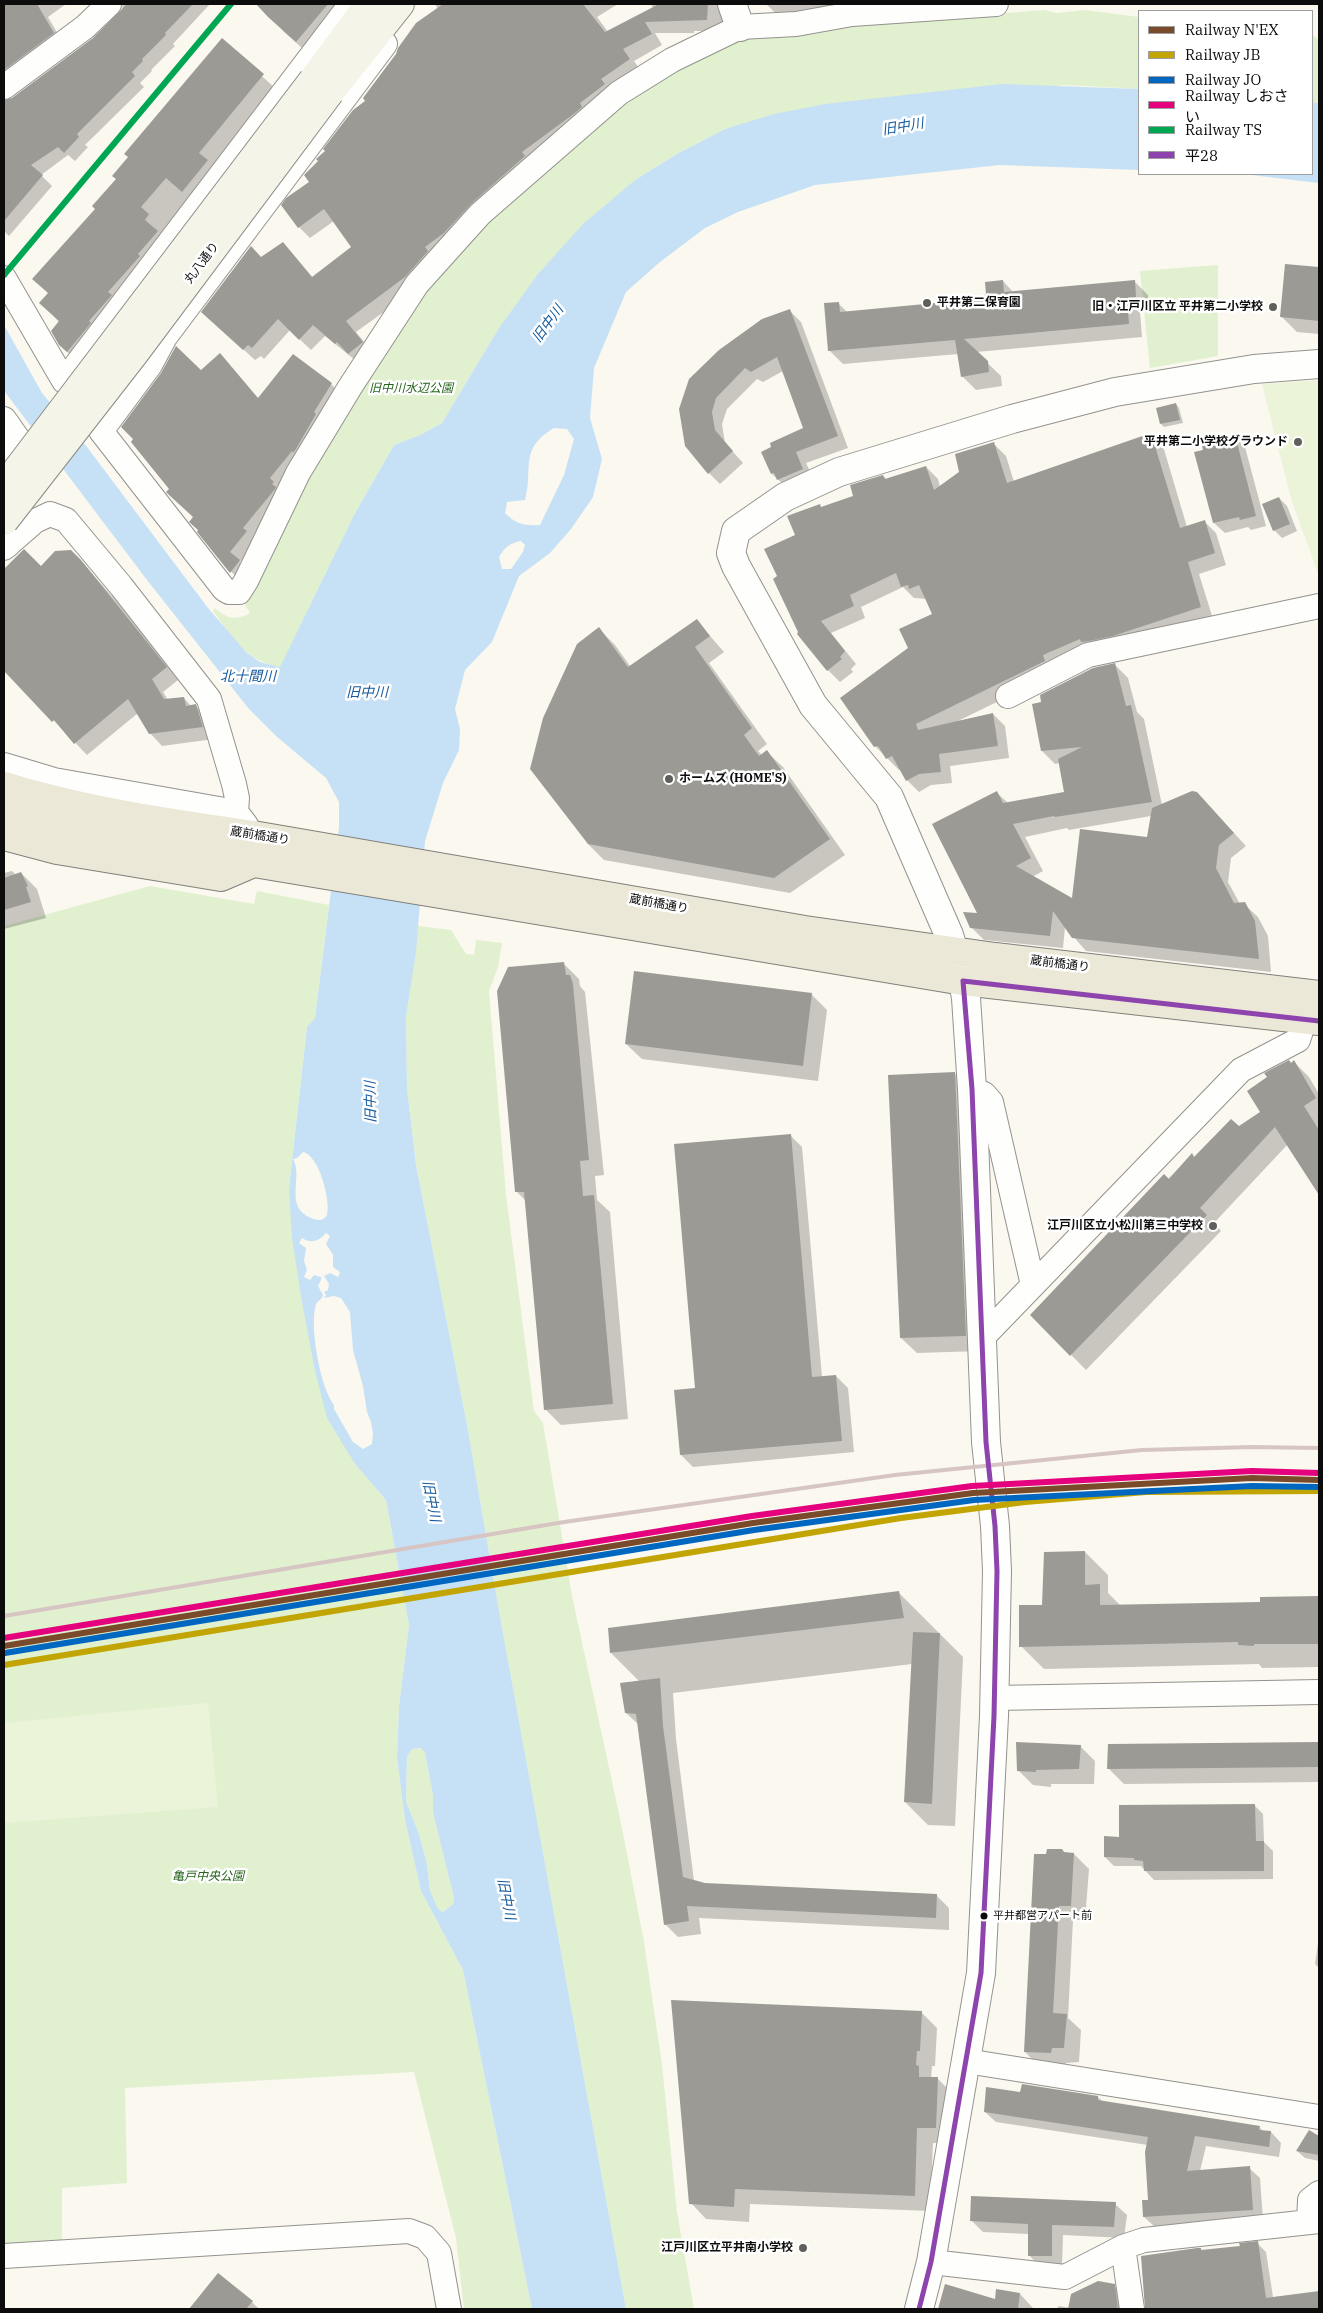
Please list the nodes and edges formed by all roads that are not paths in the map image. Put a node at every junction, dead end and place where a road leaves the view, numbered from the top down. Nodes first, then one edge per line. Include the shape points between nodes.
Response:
1 (351, 4) edge
2 (369, 4) edge
3 (400, 4) edge
4 (409, 4) edge
5 (996, 4) edge
6 (96, 8) edge
7 (736, 15) edge
8 (321, 86) junction
9 (4, 87) edge
10 (4, 278) edge
11 (123, 304) junction
12 (166, 337) junction
13 (1319, 364) edge
14 (4, 419) edge
15 (4, 459) edge
16 (4, 487) edge
17 (5, 538) edge
18 (1319, 606) edge
19 (1008, 696) dead end
20 (4, 765) edge
21 (4, 786) edge
22 (236, 812) junction
23 (4, 814) edge
24 (253, 834) junction
25 (4, 836) edge
26 (256, 862) junction
27 (801, 942) junction
28 (954, 951) junction
29 (963, 981) junction
30 (1319, 995) edge
31 (1312, 1020) edge
32 (972, 1089) junction
33 (1032, 1285) junction
34 (982, 1338) junction
35 (1319, 1692) edge
36 (995, 1698) junction
37 (966, 2061) junction
38 (1319, 2117) edge
39 (1319, 2194) edge
40 (1314, 2221) edge
41 (1123, 2247) junction
42 (4, 2256) edge
43 (932, 2262) junction
44 (449, 2309) edge
45 (918, 2309) edge
46 (1132, 2309) edge

1 - 11 street
2 - 8 main road, 丸八通り
3 - 8 main road, 丸八通り
4 - 12 street via 392,34
5 - 7 street via 852,14 796,24
6 - 9 street via 85,27
7 - 12 street via 619,93 480,214 420,280 298,473 239,592 224,590 101,431 150,365
8 - 16 main road, 丸八通り, bridge
8 - 17 main road, 丸八通り, bridge
10 - 11 street via 64,381
11 - 12 street
13 - 28 street via 1254,369 1115,392 1012,419 839,472 785,497 736,531 731,553 736,566 813,705 889,797 942,916
14 - 15 street via 18,439
17 - 22 street via 23,533 35,521 50,514 66,520 83,539 209,699 234,784
18 - 19 street via 1088,655
20 - 22 street via 79,785
21 - 24 main road, 蔵前橋通り via 40,797 162,822
22 - 24 street
23 - 26 main road, 蔵前橋通り via 47,827
24 - 27 main road, 蔵前橋通り
25 - 26 main road via 57,850 220,877
26 - 27 main road, 蔵前橋通り
27 - 28 main road, 蔵前橋通り
27 - 29 main road, 蔵前橋通り
28 - 29 street
28 - 30 main road, 蔵前橋通り
29 - 31 main road, 蔵前橋通り
29 - 32 street
31 - 33 street via 1298,1040 1241,1070
32 - 33 street via 984,1094 991,1102
32 - 34 street
33 - 34 street
34 - 36 street via 986,1442 996,1553
35 - 36 street
36 - 37 street via 984,1944
37 - 38 street
37 - 43 street
39 - 40 street via 1310,2200
40 - 41 street via 1144,2240
41 - 43 street via 1065,2278
41 - 46 street
42 - 44 street via 409,2231 425,2237 439,2253
43 - 45 street

